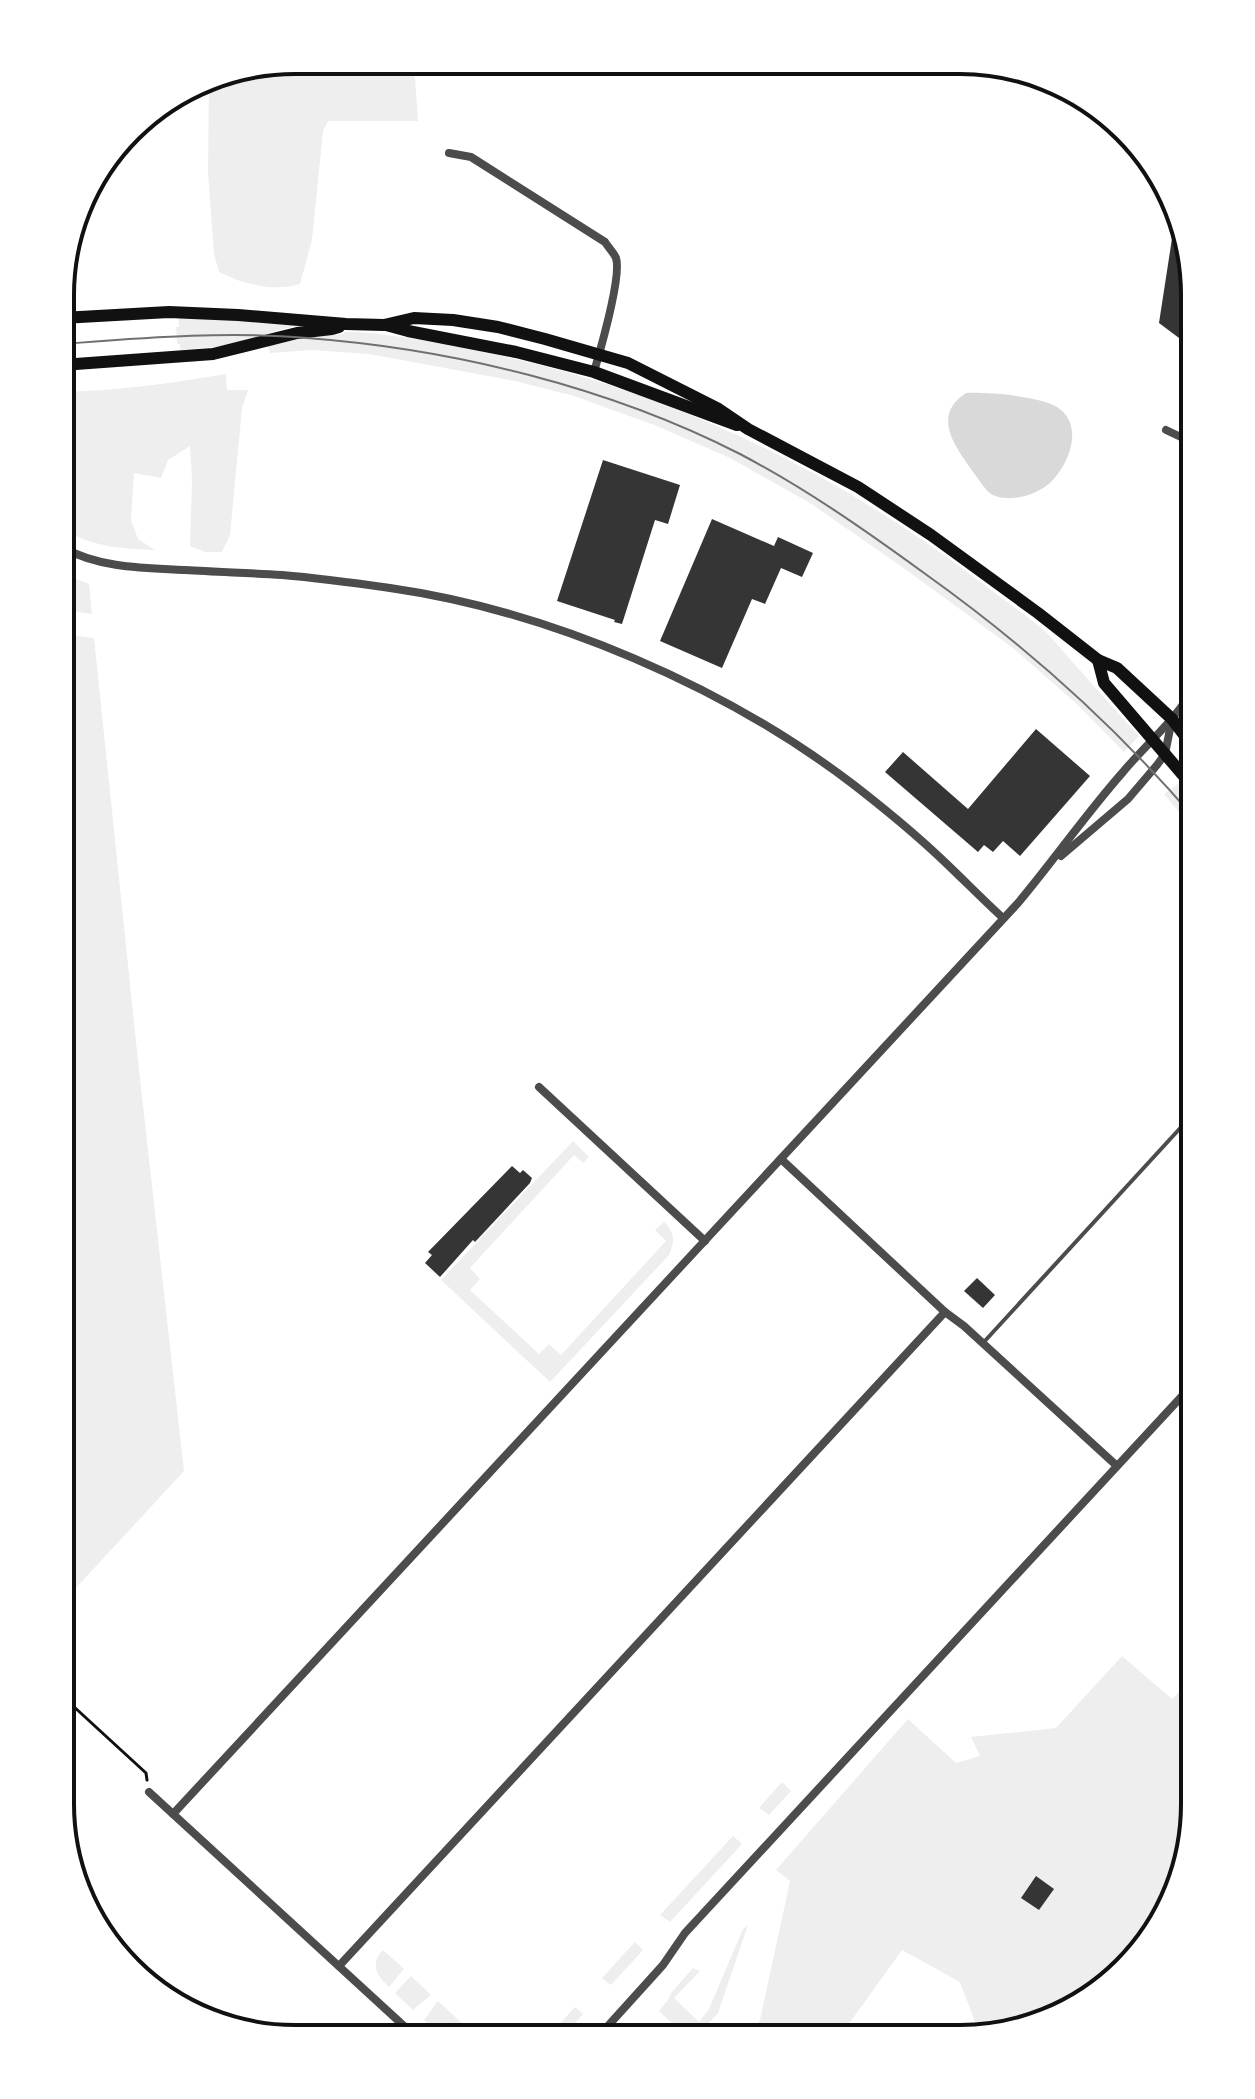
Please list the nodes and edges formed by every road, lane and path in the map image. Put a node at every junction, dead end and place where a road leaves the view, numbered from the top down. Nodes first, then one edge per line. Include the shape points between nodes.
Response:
1 (449, 153) dead end
2 (74, 317) edge
3 (346, 324) junction
4 (384, 325) junction
5 (600, 353) junction
6 (74, 364) edge
7 (594, 372) junction
8 (748, 429) junction
9 (1166, 430) dead end
10 (1181, 437) edge
11 (74, 552) edge
12 (1098, 660) junction
13 (1181, 706) edge
14 (1172, 719) junction
15 (1181, 731) edge
16 (1152, 738) junction
17 (1165, 754) junction
18 (1181, 773) edge
19 (1049, 867) junction
20 (1003, 918) junction
21 (539, 1087) dead end
22 (1181, 1127) edge
23 (781, 1159) junction
24 (705, 1241) junction
25 (945, 1312) junction
26 (983, 1343) junction
27 (1181, 1397) edge
28 (1117, 1466) junction
29 (74, 1707) edge
30 (149, 1792) joint
31 (173, 1814) junction
32 (339, 1966) junction
33 (403, 2025) edge
34 (609, 2025) edge

1 - 5 street via 471,157 605,242 616,258 616,281
2 - 3 main road via 169,312
3 - 4 main road
3 - 6 main road via 213,354
4 - 5 main road via 414,318 453,320
4 - 7 main road
5 - 7 street
5 - 8 main road via 667,381
7 - 8 main road
8 - 12 main road via 895,510
9 - 10 street
11 - 20 street via 120,565 286,575 391,588 535,622 597,644 668,674 790,740 902,824
12 - 14 main road via 1117,668
12 - 16 main road via 1104,683
13 - 14 street
14 - 15 main road
14 - 16 street
14 - 17 street
16 - 17 main road
16 - 19 street
17 - 18 main road
17 - 19 street via 1128,799
19 - 20 street
20 - 23 street
21 - 24 street
22 - 26 lane
23 - 24 street
23 - 25 street
24 - 31 street
25 - 26 street
25 - 32 street
26 - 28 street
27 - 28 street
28 - 34 street via 685,1933
29 - 30 path via 146,1773
30 - 31 street
31 - 32 street
32 - 33 street

